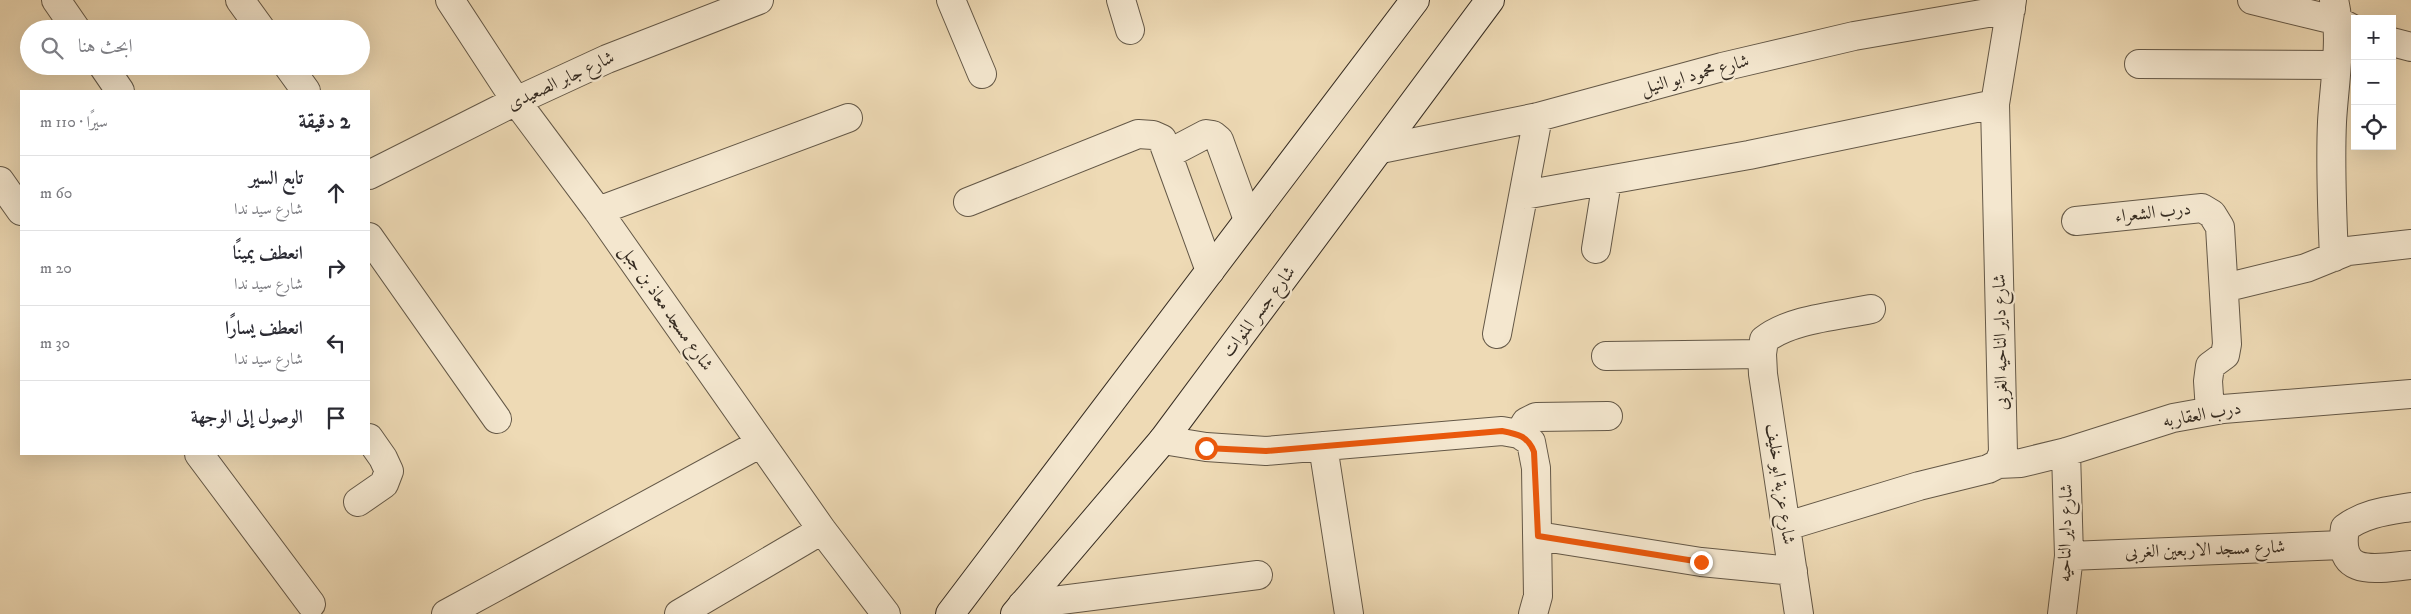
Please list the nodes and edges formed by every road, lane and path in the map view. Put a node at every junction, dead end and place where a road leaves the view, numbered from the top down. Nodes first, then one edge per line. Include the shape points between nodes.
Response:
1 (56, 0) edge
2 (240, 0) edge
3 (450, 0) edge
4 (759, 0) edge
5 (952, 0) edge
6 (1121, 0) edge
7 (1490, 0) edge
8 (2252, 0) edge
9 (1412, 2) edge
10 (2011, 4) edge
11 (725, 6) edge
12 (2342, 17) edge
13 (70, 20) edge
14 (254, 20) edge
15 (1130, 30) dead end
16 (2396, 43) edge
17 (2411, 47) edge
18 (2139, 64) dead end
19 (2335, 66) junction
20 (982, 74) dead end
21 (108, 75) edge
22 (294, 75) edge
23 (119, 90) edge
24 (305, 90) edge
25 (516, 101) junction
26 (1995, 104) junction
27 (1538, 117) junction
28 (848, 118) dead end
29 (1381, 148) junction
30 (1168, 154) junction
31 (370, 174) edge
32 (0, 181) edge
33 (1607, 181) junction
34 (1524, 195) junction
35 (968, 202) dead end
36 (20, 210) edge
37 (598, 211) junction
38 (1248, 220) junction
39 (2076, 221) dead end
40 (370, 237) edge
41 (2411, 244) edge
42 (1596, 249) dead end
43 (2334, 257) junction
44 (1210, 271) junction
45 (2224, 288) junction
46 (1871, 309) dead end
47 (1497, 334) dead end
48 (1762, 354) junction
49 (1606, 356) dead end
50 (2411, 394) edge
51 (2210, 411) junction
52 (1608, 416) dead end
53 (497, 419) dead end
54 (1519, 434) junction
55 (370, 439) edge
56 (1163, 440) junction
57 (761, 443) junction
58 (1323, 446) junction
59 (2066, 452) junction
60 (201, 455) edge
61 (1998, 464) junction
62 (358, 502) dead end
63 (2411, 507) edge
64 (1787, 526) junction
65 (822, 530) junction
66 (1538, 536) junction
67 (2342, 545) junction
68 (2069, 556) junction
69 (2411, 565) edge
70 (1793, 571) junction
71 (1258, 575) dead end
72 (311, 604) dead end
73 (1018, 610) edge
74 (682, 613) edge
75 (446, 614) edge
76 (886, 614) edge
77 (950, 614) edge
78 (1349, 614) edge
79 (1533, 614) edge
80 (1799, 614) edge
81 (2062, 614) edge

1 - 13 street
2 - 14 street
3 - 25 street, شارع مسجد معاذ بن جبل
4 - 11 street, شارع جابر الصعيدى
5 - 20 street
6 - 15 street
7 - 29 street, شارع جسر المنوات
8 - 12 street
9 - 38 street
10 - 26 street, شارع داير الناحيه الغربى
10 - 27 street, شارع محمود ابو النيل via 1722,67
11 - 25 street, شارع جابر الصعيدى
12 - 19 street
16 - 17 street
18 - 19 street
19 - 43 street via 2331,198
21 - 23 street
22 - 24 street
25 - 31 street, شارع جابر الصعيدى
25 - 37 street, شارع مسجد معاذ بن جبل
26 - 33 street
26 - 61 street, شارع داير الناحيه الغربى via 2003,454
27 - 29 street, شارع محمود ابو النيل
27 - 34 street
28 - 37 street
29 - 56 street, شارع جسر المنوات
30 - 35 street via 1162,139 1138,134
30 - 38 street via 1206,134 1213,135 1219,140
30 - 44 street
32 - 36 street
33 - 34 street
33 - 42 street
34 - 47 street
37 - 57 street, شارع مسجد معاذ بن جبل
38 - 44 street
39 - 45 street, درب الشعراء via 2202,208 2212,214 2220,227
40 - 53 street
41 - 43 street via 2366,248
43 - 45 street via 2306,268
44 - 77 street
45 - 51 street, درب الشعراء via 2227,344 2225,355 2210,366
46 - 48 street via 1775,331 1764,340
48 - 49 street
48 - 64 street, شارع عزبة ابو خليف
50 - 51 street, درب العقاربه
51 - 59 street, درب العقاربه via 2173,418
52 - 54 street via 1536,417 1526,422
54 - 58 street via 1502,431
54 - 66 street via 1531,442 1534,452
55 - 62 street via 389,471 384,484
56 - 58 street via 1232,450
56 - 73 street, شارع جسر المنوات
57 - 65 street, شارع مسجد معاذ بن جبل
57 - 75 street
58 - 78 street
59 - 61 street, درب العقاربه via 2021,463
59 - 68 street, شارع داير الناحيه
60 - 72 street
61 - 64 street
63 - 67 street via 2357,519 2345,528
64 - 70 street, شارع عزبة ابو خليف
65 - 74 street
65 - 76 street, شارع مسجد معاذ بن جبل
66 - 70 street via 1701,562
66 - 79 street via 1538,596
67 - 68 street, شارع مسجد الاربعين الغربى
67 - 69 street via 2351,561 2363,569
68 - 81 street, شارع داير الناحيه
70 - 80 street, شارع عزبة ابو خليف
71 - 73 street

